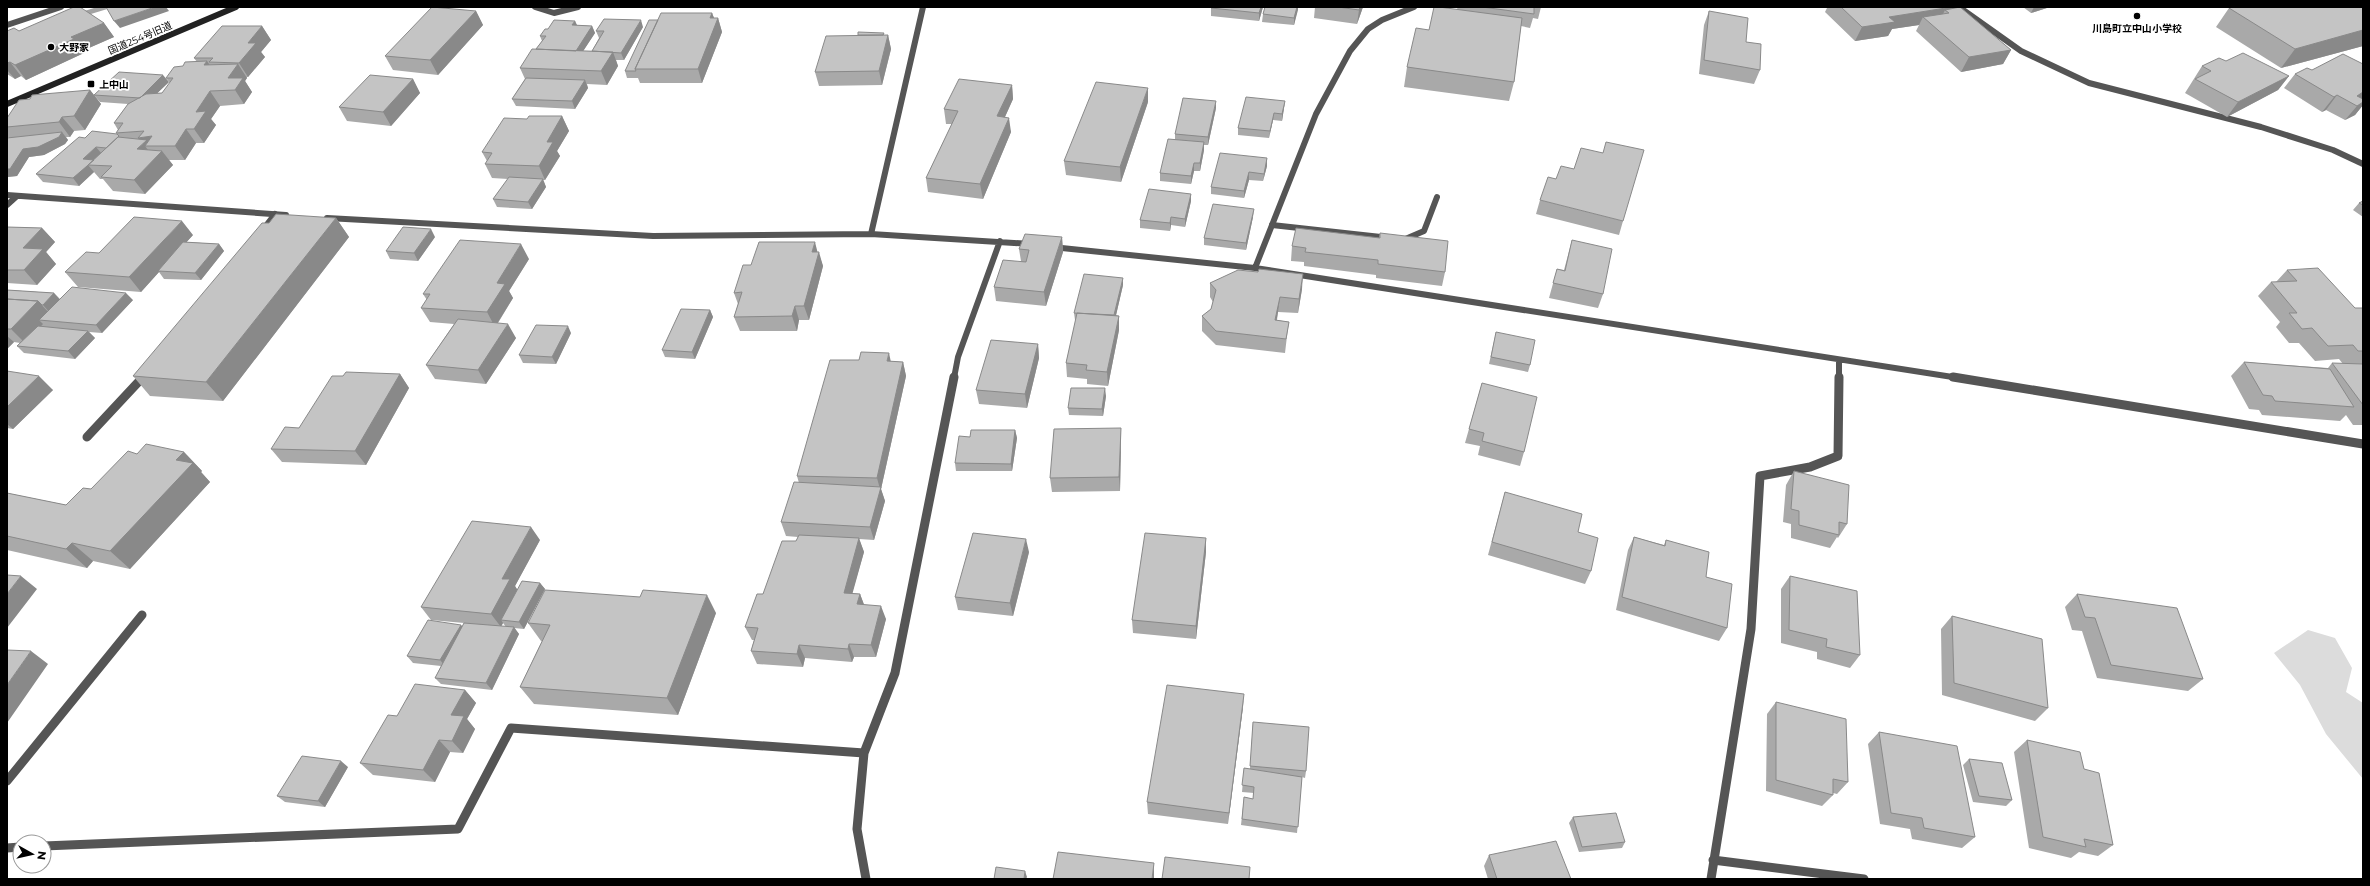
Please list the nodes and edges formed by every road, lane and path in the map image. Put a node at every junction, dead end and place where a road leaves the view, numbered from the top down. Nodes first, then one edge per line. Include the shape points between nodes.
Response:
1 (61, 7) edge
2 (236, 7) edge
3 (535, 7) edge
4 (578, 7) edge
5 (923, 7) edge
6 (1414, 7) edge
7 (1959, 7) edge
8 (7, 25) edge
9 (7, 104) edge
10 (2363, 164) edge
11 (7, 195) edge
12 (17, 196) junction
13 (1437, 197) dead end
14 (7, 205) edge
15 (275, 214) junction
16 (298, 216) edge
17 (321, 217) edge
18 (1272, 225) junction
19 (871, 234) junction
20 (257, 239) edge
21 (1000, 241) junction
22 (1255, 268) junction
23 (1839, 360) junction
24 (151, 369) edge
25 (87, 437) dead end
26 (2363, 444) edge
27 (142, 615) dead end
28 (864, 753) junction
29 (7, 781) edge
30 (52, 846) edge
31 (1713, 860) junction
32 (866, 879) edge
33 (1711, 879) edge
34 (1864, 879) edge

1 - 8 street
2 - 9 street, 国道254号旧道
3 - 4 street via 554,13
5 - 19 street
6 - 18 street via 1382,20 1368,29 1350,51 1316,114
7 - 10 street via 2022,51 2089,83 2261,127 2333,150
11 - 12 street
12 - 14 street
12 - 15 street
13 - 18 street via 1424,231 1406,240
15 - 16 street
15 - 20 street
17 - 19 street via 653,236
18 - 22 street
19 - 21 street
21 - 22 street
21 - 28 street via 958,357 895,673
22 - 23 street
23 - 26 street
23 - 31 street via 1838,456 1810,467 1760,476 1751,629
24 - 25 street
27 - 29 street
28 - 30 street via 512,728 458,830
28 - 32 street via 857,829
31 - 33 street
31 - 34 street

